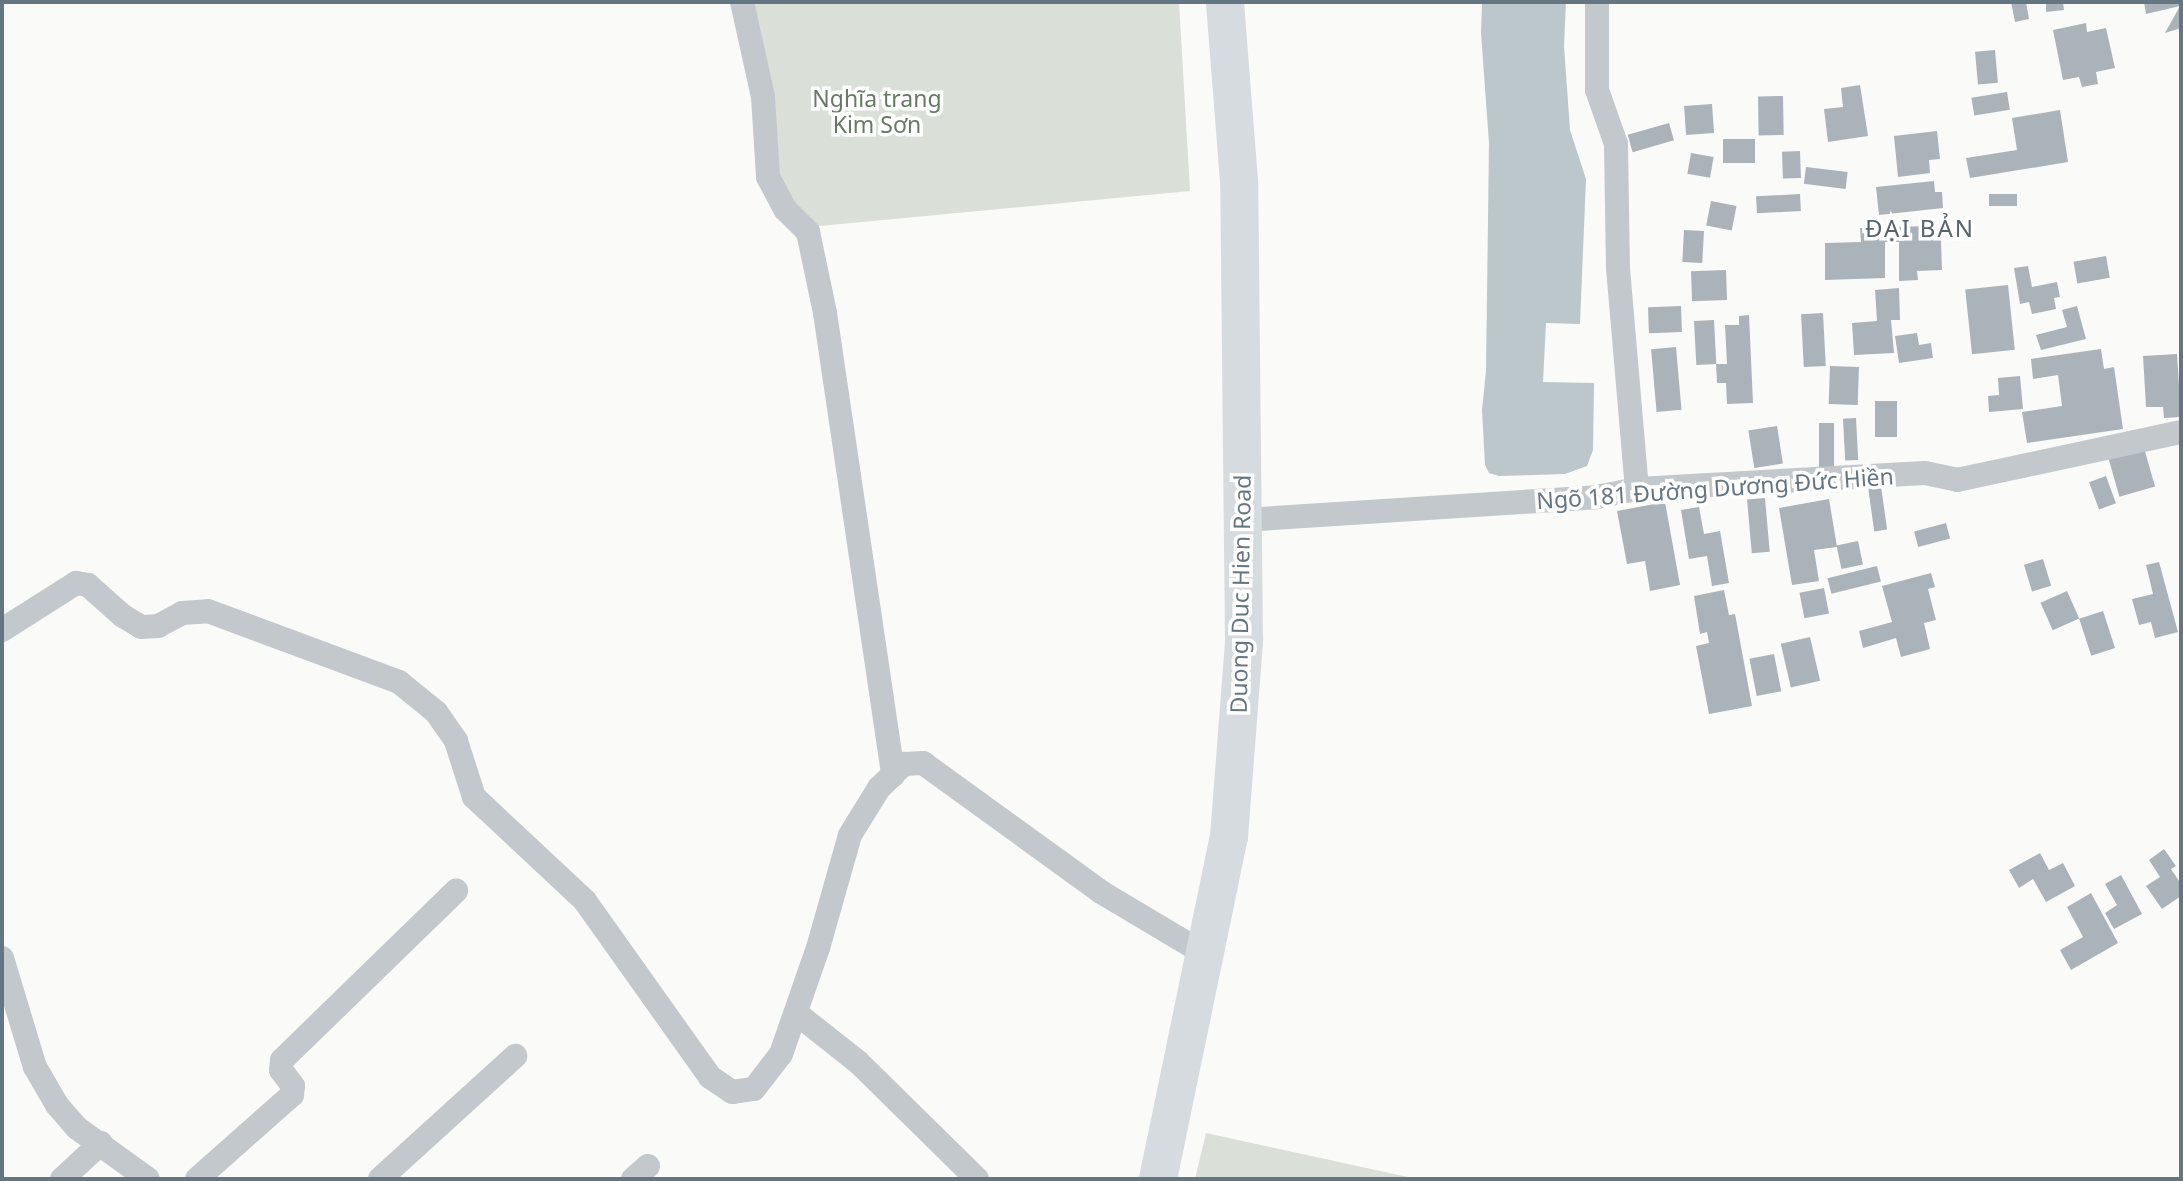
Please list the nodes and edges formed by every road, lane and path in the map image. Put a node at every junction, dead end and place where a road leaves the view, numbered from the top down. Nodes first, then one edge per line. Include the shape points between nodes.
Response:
1 (742, 2) edge
2 (1226, 2) edge
3 (1597, 2) edge
4 (2181, 432) edge
5 (1637, 489) junction
6 (1244, 520) junction
7 (2, 630) edge
8 (893, 775) junction
9 (456, 891) dead end
10 (1205, 954) junction
11 (2, 958) edge
12 (796, 1013) junction
13 (514, 1056) dead end
14 (101, 1143) junction
15 (1157, 1178) edge
16 (62, 1179) edge
17 (148, 1179) edge
18 (197, 1179) edge
19 (380, 1179) edge
20 (976, 1179) edge

1 - 8 street via 763,97 768,177 785,209 808,232 825,313
2 - 6 highway, Duong Duc Hien Road via 1239,181
3 - 5 street via 1597,90 1616,144 1618,268
4 - 5 street, Ngõ 181 Đường Dương Đức Hiền via 1957,480 1925,473
5 - 6 street, Ngõ 181 Đường Dương Đức Hiền via 1596,496
6 - 10 highway, Duong Duc Hien Road via 1244,640 1230,837
7 - 12 street via 76,583 88,585 141,627 158,626 182,613 208,611 399,682 436,712 456,741 474,797 585,901 710,1077 732,1092 754,1089 781,1054
8 - 10 street via 904,764 923,763 1101,892
8 - 12 street via 879,788 850,835
9 - 18 street via 282,1060 281,1070 293,1086 292,1095
10 - 15 highway, Duong Duc Hien Road
11 - 14 street via 35,1067 65,1117
12 - 20 street via 858,1062
13 - 19 street
14 - 16 street
14 - 17 street

